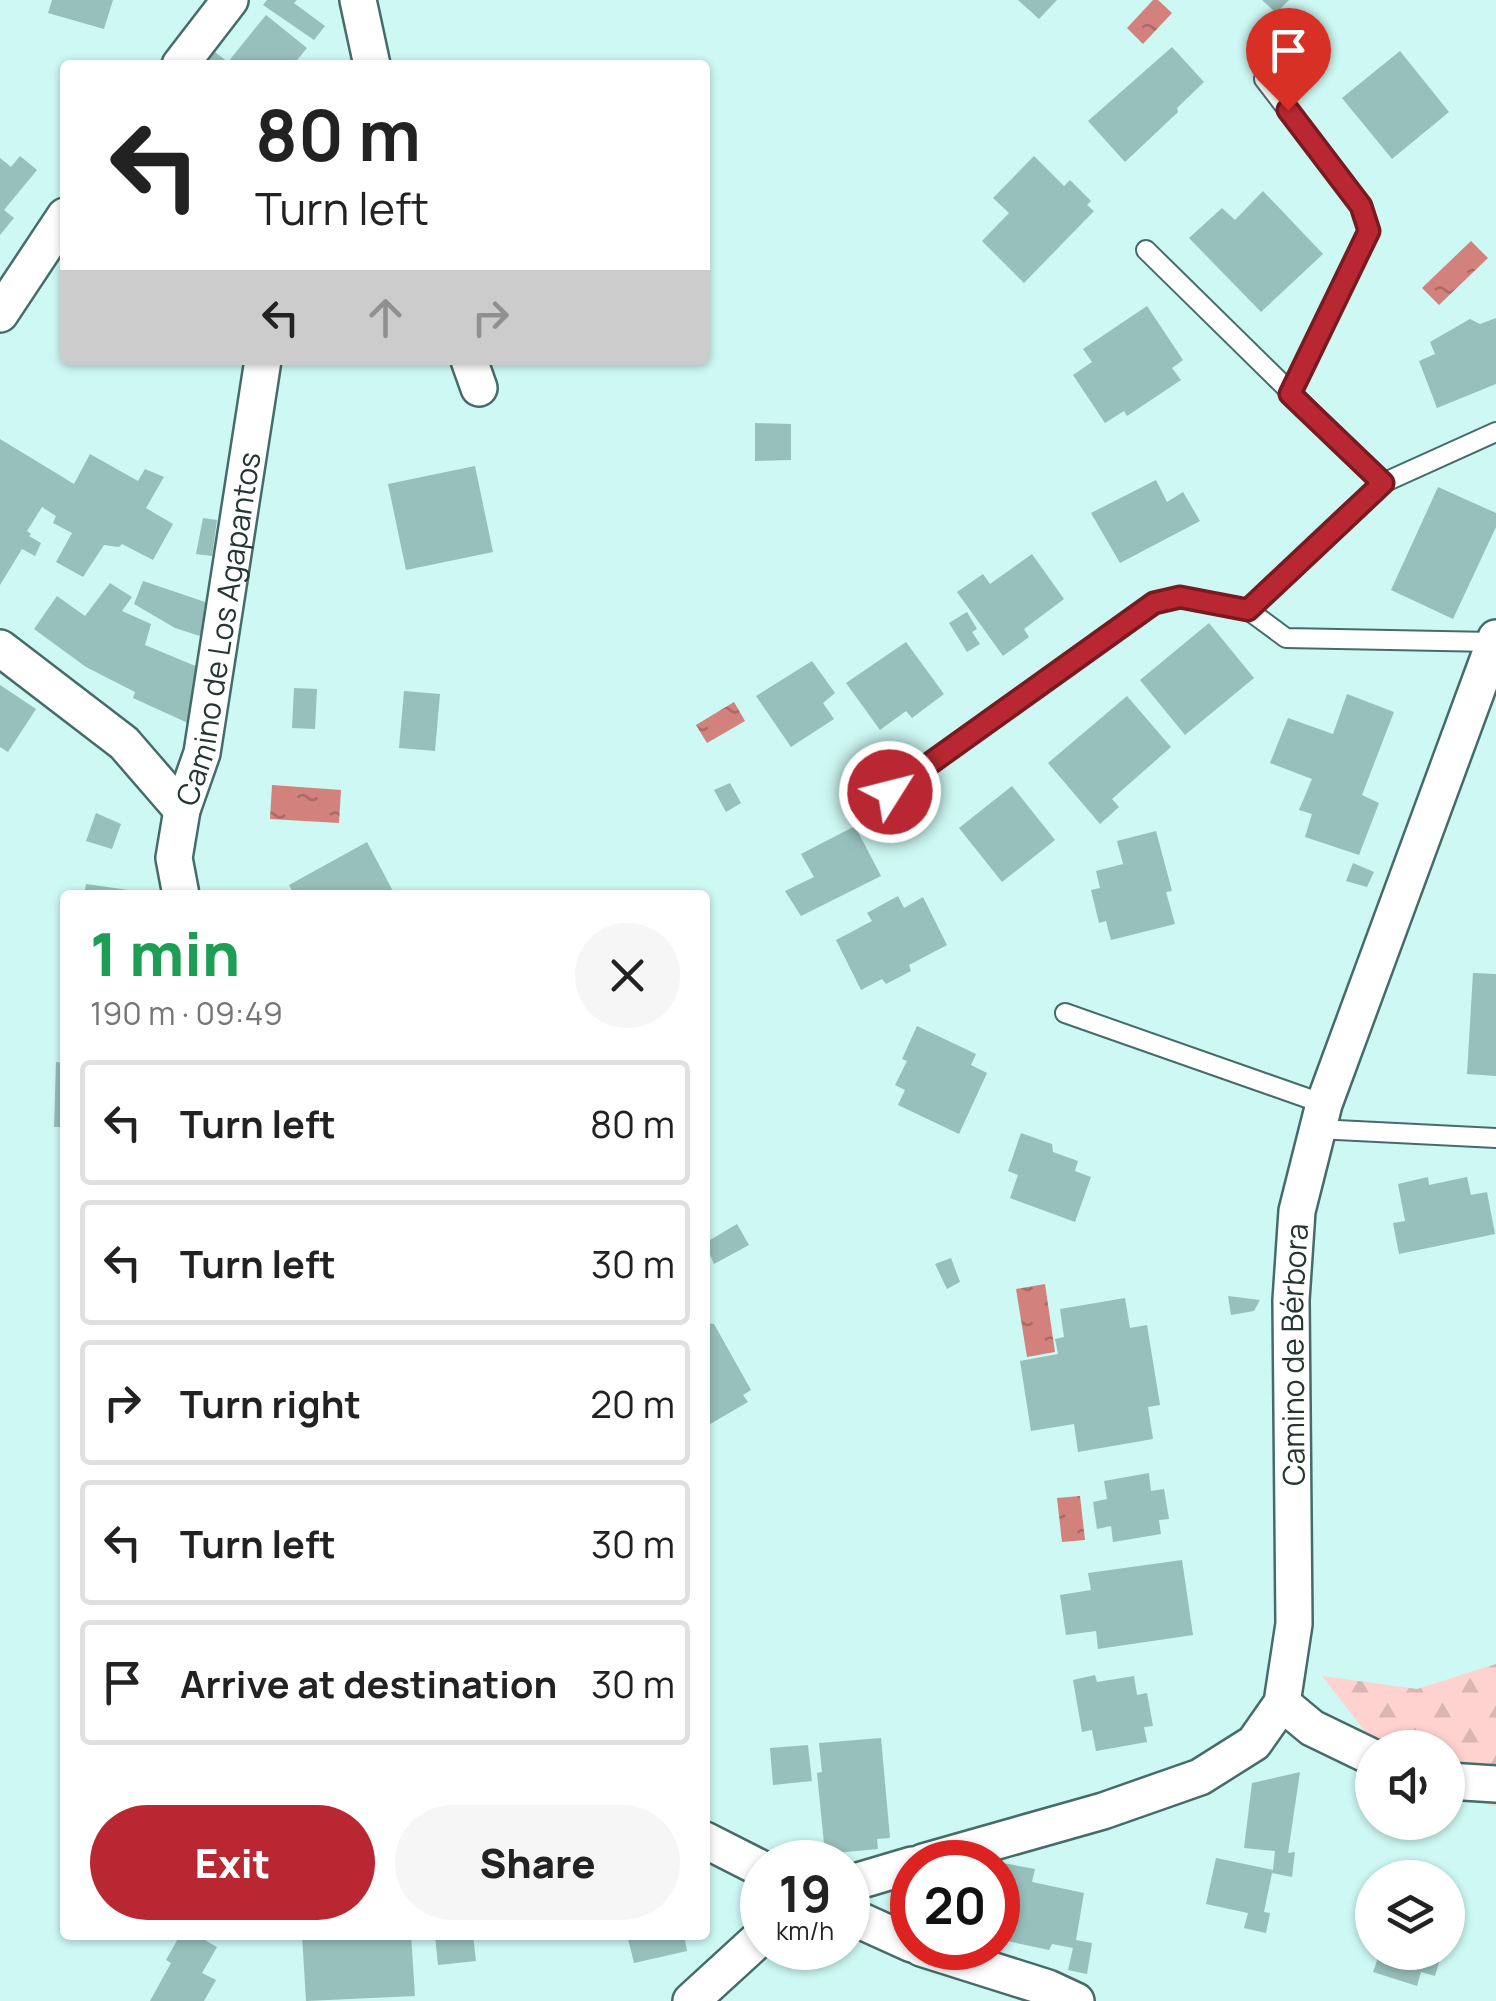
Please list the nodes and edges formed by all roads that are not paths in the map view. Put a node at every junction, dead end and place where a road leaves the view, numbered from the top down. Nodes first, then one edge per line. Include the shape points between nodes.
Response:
1 (230, 0) edge
2 (358, 0) edge
3 (184, 60) edge
4 (371, 60) edge
5 (1264, 78) dead end
6 (60, 224) edge
7 (1146, 250) dead end
8 (0, 314) edge
9 (262, 365) edge
10 (1290, 394) junction
11 (1496, 432) edge
12 (1383, 483) junction
13 (1248, 610) junction
14 (1495, 640) edge
15 (0, 648) edge
16 (890, 792) dead end
17 (182, 810) junction
18 (180, 890) edge
19 (1065, 1013) dead end
20 (1320, 1117) junction
21 (1496, 1138) edge
22 (1282, 1704) junction
23 (1355, 1749) edge
24 (1465, 1782) edge
25 (1496, 1784) edge
26 (1000, 1840) edge
27 (710, 1843) edge
28 (740, 1858) edge
29 (740, 1956) edge
30 (991, 1970) edge
31 (691, 2001) edge
32 (1076, 2001) edge

1 - 3 street
2 - 4 street
5 - 10 lane via 1361,206 1369,231
6 - 8 street
7 - 10 lane
9 - 17 street, Camino de Los Agapantos via 202,753
10 - 12 lane
11 - 12 lane
12 - 13 lane
13 - 14 lane via 1286,638
13 - 16 lane via 1180,597 1154,603
14 - 20 street, Camino de Bérbora
15 - 17 street via 124,743
17 - 18 street, Camino de Los Agapantos via 174,858
19 - 20 lane
20 - 21 lane
20 - 22 street, Camino de Bérbora via 1297,1211 1291,1300 1294,1624
22 - 23 street
22 - 26 street, Camino de Bérbora via 1254,1743 1200,1777
24 - 25 street
27 - 28 street
29 - 31 street
30 - 32 street

